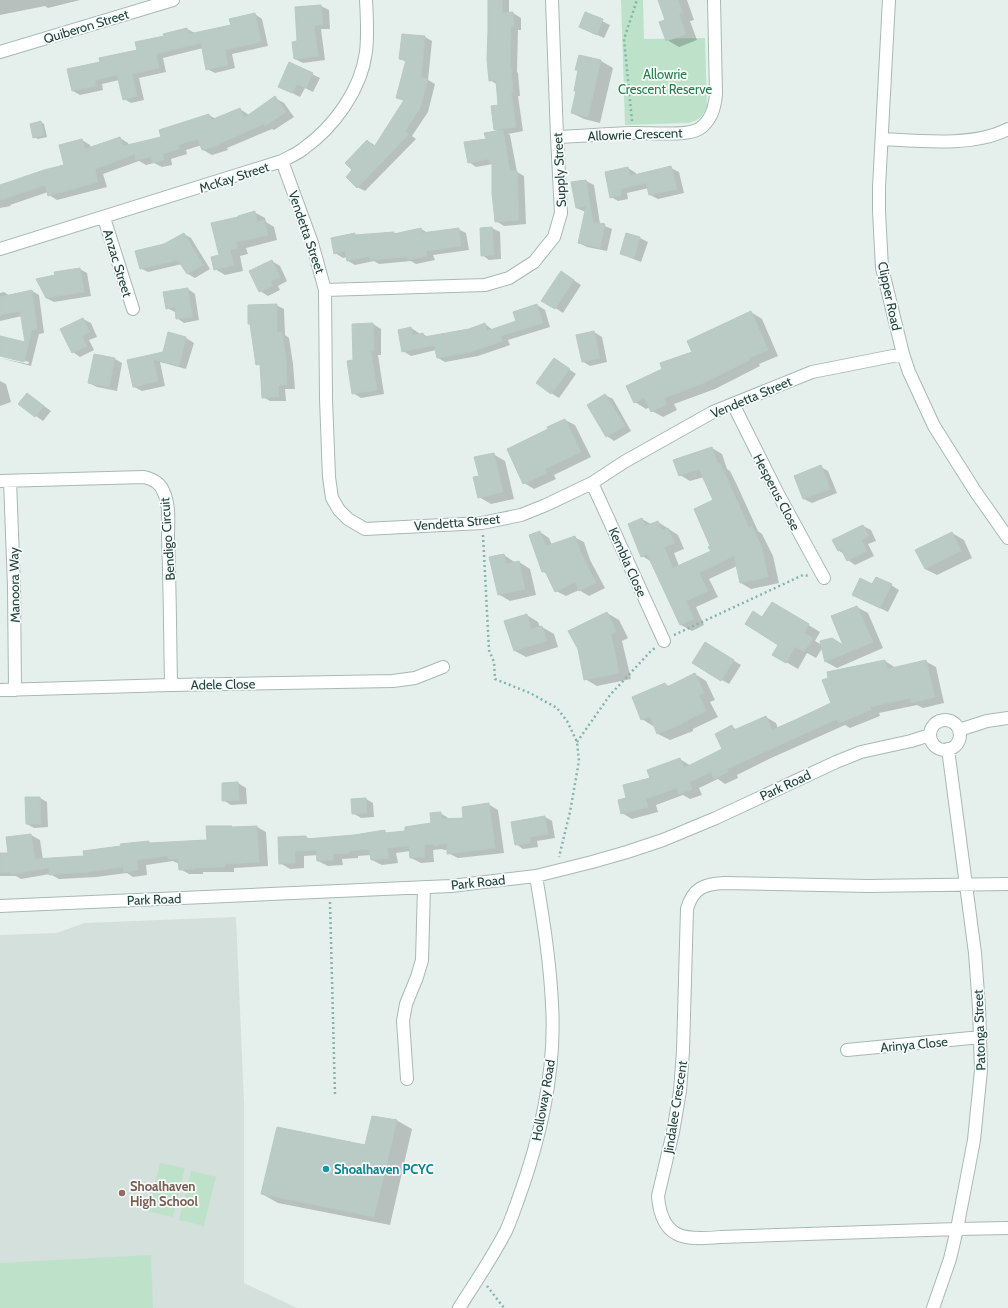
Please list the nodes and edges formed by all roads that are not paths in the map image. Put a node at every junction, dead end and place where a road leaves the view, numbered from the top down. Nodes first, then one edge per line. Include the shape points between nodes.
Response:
1 (172, 0) edge
2 (366, 0) edge
3 (552, 0) edge
4 (714, 0) edge
5 (889, 0) edge
6 (0, 52) edge
7 (1008, 129) edge
8 (557, 137) junction
9 (882, 139) junction
10 (282, 162) junction
11 (104, 218) junction
12 (0, 249) edge
13 (325, 290) junction
14 (133, 309) dead end
15 (903, 354) junction
16 (733, 404) junction
17 (5, 481) edge
18 (592, 483) junction
19 (1008, 538) edge
20 (824, 578) road end
21 (664, 641) road end
22 (443, 667) dead end
23 (171, 685) junction
24 (0, 690) edge
25 (15, 690) junction
26 (1008, 718) edge
27 (959, 730) junction
28 (930, 735) junction
29 (948, 749) junction
30 (536, 876) junction
31 (1008, 884) edge
32 (966, 885) junction
33 (424, 887) junction
34 (0, 906) edge
35 (981, 1037) junction
36 (846, 1050) dead end
37 (407, 1079) dead end
38 (1008, 1228) edge
39 (957, 1229) junction
40 (459, 1308) edge
41 (933, 1308) edge

1 - 6 street, Quiberon Street
2 - 10 street, McKay Street via 366,52 361,74 352,94 338,116 321,135
3 - 8 street, Supply Street
4 - 8 street, Allowrie Crescent via 715,107 710,117 698,129 685,133 633,132
5 - 9 street, Clipper Road
7 - 9 street via 980,138 955,141
8 - 13 street, Supply Street via 562,213 554,237 534,262 509,278 485,285
9 - 15 street, Clipper Road via 879,211 882,268
10 - 11 street, McKay Street
10 - 13 street, Vendetta Street via 312,243
11 - 12 street, McKay Street
11 - 14 street, Anzac Street
13 - 18 street, Vendetta Street via 329,477 332,498 348,519 365,529 482,523 521,515
15 - 16 street, Vendetta Street via 812,372
15 - 19 street, Clipper Road via 934,426
16 - 18 street, Vendetta Street via 713,412
16 - 20 street, Hesperus Close
17 - 23 street, Bendigo Circuit via 144,477 162,488 167,502
17 - 25 street, Manoora Way via 14,586
18 - 21 street, Kembla Close
22 - 23 street, Adele Close via 414,678 393,681
23 - 25 street, Adele Close
24 - 25 street, Adele Close
26 - 27 street via 987,721
27 - 28 street via 952,721 940,720 931,729
27 - 29 street via 958,742
28 - 29 street via 936,746
28 - 30 street, Park Road via 861,752 663,840
29 - 32 street, Patonga Street
30 - 33 street, Park Road
30 - 40 street, Holloway Road via 547,944 552,1005 552,1044 546,1102 531,1163 507,1229
31 - 32 street, Jindalee Crescent
32 - 35 street, Patonga Street via 975,953
32 - 39 street, Jindalee Crescent via 724,883 706,885 694,894 688,909 680,1091 658,1196 664,1221 676,1234 685,1236 721,1238
33 - 34 street, Park Road
33 - 37 street via 422,960 406,1004 403,1021
35 - 36 street, Arinya Close
35 - 39 street, Patonga Street via 981,1070 974,1140
38 - 39 street, Jindalee Crescent
39 - 41 street, Patonga Street via 950,1259

